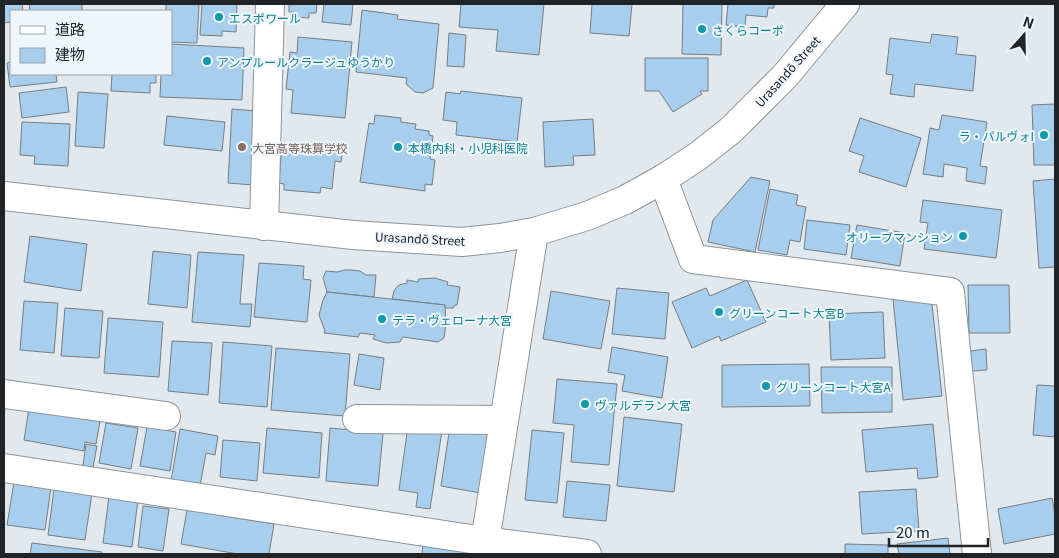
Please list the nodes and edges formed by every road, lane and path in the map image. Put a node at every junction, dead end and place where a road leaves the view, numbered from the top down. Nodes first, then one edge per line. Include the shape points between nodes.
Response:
1 (270, 4) edge
2 (845, 4) edge
3 (663, 180) junction
4 (4, 196) edge
5 (264, 226) junction
6 (534, 232) junction
7 (4, 394) edge
8 (166, 416) dead end
9 (357, 419) dead end
10 (504, 420) junction
11 (4, 468) edge
12 (483, 548) edge
13 (587, 554) edge
14 (977, 554) edge

1 - 5 street
2 - 3 street, Urasandō Street via 785,76 731,130
3 - 6 street, Urasandō Street via 594,213
3 - 14 street via 693,259 950,292
4 - 5 street, Urasandō Street
5 - 6 street, Urasandō Street via 462,242
6 - 10 street
7 - 8 street
9 - 10 street
10 - 12 street
11 - 12 street
12 - 13 street

